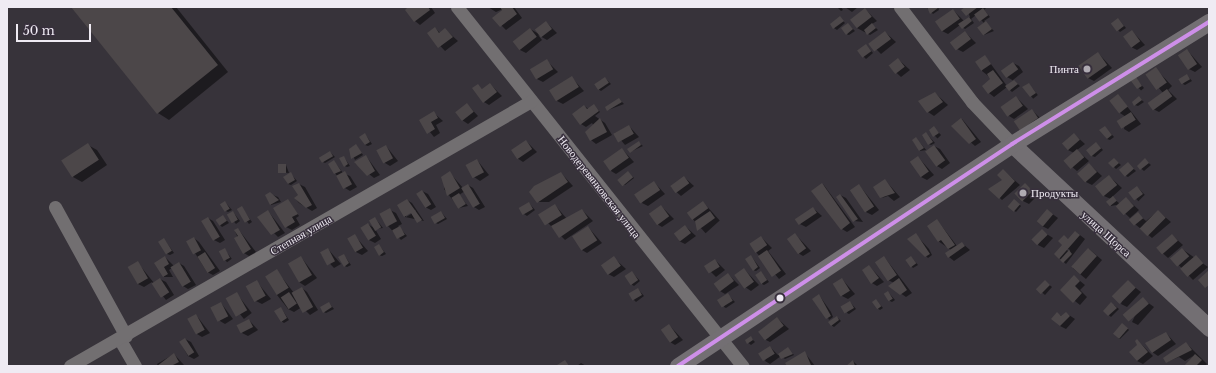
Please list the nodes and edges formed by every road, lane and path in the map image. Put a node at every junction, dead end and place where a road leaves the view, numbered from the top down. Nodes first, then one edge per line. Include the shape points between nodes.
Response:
1 (457, 7) edge
2 (900, 7) edge
3 (1209, 22) edge
4 (531, 101) junction
5 (1012, 144) junction
6 (55, 207) dead end
7 (1209, 328) edge
8 (123, 338) junction
9 (720, 339) junction
10 (70, 366) edge
11 (135, 366) edge
12 (678, 366) edge
13 (743, 366) edge

1 - 4 street, Новодеревянковская улица
2 - 5 street, улица Щорса via 972,102
3 - 5 main road
4 - 8 street, Степная улица
4 - 9 street, Новодеревянковская улица
5 - 7 main road, улица Щорса
5 - 9 main road
6 - 8 street
8 - 10 street, Степная улица
8 - 11 street
9 - 12 main road
9 - 13 street, Новодеревянковская улица

